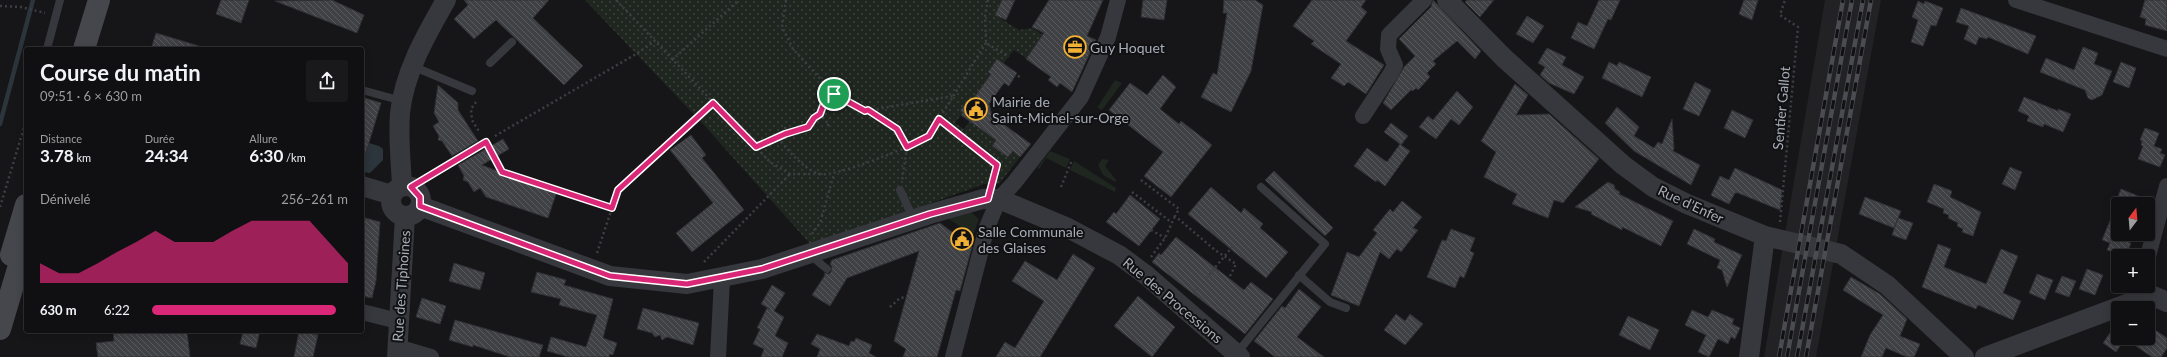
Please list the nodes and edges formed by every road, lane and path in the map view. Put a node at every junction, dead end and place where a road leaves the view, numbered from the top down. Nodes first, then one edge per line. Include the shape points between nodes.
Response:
1 (60, 0) edge
2 (87, 0) edge
3 (98, 0) edge
4 (446, 0) edge
5 (616, 0) edge
6 (739, 0) edge
7 (786, 0) edge
8 (988, 0) edge
9 (1118, 0) edge
10 (1424, 0) edge
11 (1447, 0) edge
12 (1785, 0) edge
13 (2016, 0) edge
14 (0, 3) edge
15 (0, 6) edge
16 (4, 6) junction
17 (36, 11) dead end
18 (655, 41) junction
19 (512, 42) dead end
20 (986, 43) junction
21 (48, 47) edge
22 (73, 47) edge
23 (85, 47) edge
24 (2167, 49) edge
25 (1008, 57) dead end
26 (672, 60) junction
27 (490, 63) dead end
28 (412, 66) junction
29 (364, 91) edge
30 (472, 91) dead end
31 (834, 94) junction
32 (953, 96) junction
33 (478, 100) dead end
34 (402, 101) junction
35 (713, 103) junction
36 (868, 110) junction
37 (820, 114) junction
38 (1363, 116) dead end
39 (939, 119) junction
40 (785, 124) dead end
41 (827, 125) dead end
42 (24, 128) edge
43 (785, 134) junction
44 (778, 138) junction
45 (486, 142) junction
46 (756, 147) junction
47 (907, 147) junction
48 (1072, 160) dead end
49 (790, 174) junction
50 (820, 174) junction
51 (834, 174) junction
52 (1141, 180) dead end
53 (364, 186) edge
54 (2167, 186) edge
55 (1061, 187) dead end
56 (1261, 187) dead end
57 (402, 190) junction
58 (900, 190) joint
59 (1132, 192) dead end
60 (994, 199) junction
61 (0, 207) edge
62 (612, 208) junction
63 (413, 211) junction
64 (24, 212) edge
65 (1175, 216) junction
66 (914, 220) junction
67 (1171, 222) junction
68 (1151, 230) dead end
69 (1772, 232) junction
70 (1165, 238) junction
71 (1233, 246) dead end
72 (24, 249) edge
73 (2150, 249) edge
74 (808, 256) junction
75 (1224, 257) junction
76 (827, 268) dead end
77 (592, 270) junction
78 (1141, 271) junction
79 (1299, 275) junction
80 (1229, 278) dead end
81 (714, 280) junction
82 (0, 291) edge
83 (2142, 293) edge
84 (2152, 293) edge
85 (906, 297) dead end
86 (2167, 302) edge
87 (1182, 306) junction
88 (890, 307) dead end
89 (1346, 308) dead end
90 (364, 312) edge
91 (398, 321) junction
92 (0, 329) edge
93 (397, 352) edge
94 (1238, 355) edge
95 (431, 357) edge
96 (718, 357) edge
97 (953, 357) edge
98 (1749, 357) edge
99 (1964, 357) edge
100 (1984, 357) edge

1 - 21 lane
2 - 22 main road
3 - 23 main road
4 - 28 street
5 - 18 path
6 - 26 path
7 - 31 path via 782,27 793,50
8 - 20 path via 985,15
9 - 60 street via 1111,28 1081,97 1014,183
10 - 38 street via 1389,35 1388,49 1394,65
11 - 69 street, Rue d'Enfer via 1504,58 1623,165 1653,187 1680,200
12 - 69 path, Sentier Gallot via 1780,15 1798,27
13 - 24 street
14 - 16 path
15 - 16 path
16 - 17 path
18 - 26 path
18 - 45 path
19 - 27 lane
20 - 25 path
20 - 32 path
26 - 35 path
28 - 30 lane
28 - 34 street
29 - 34 lane
31 - 36 path via 865,111
31 - 37 path via 827,95 824,99
32 - 36 path
32 - 39 path
33 - 45 path via 471,109 472,120
34 - 57 street via 399,129
35 - 46 path
35 - 62 path via 618,190
36 - 47 path via 897,129
37 - 41 path
37 - 43 path via 808,127
39 - 47 path via 929,136
39 - 60 path via 997,165
40 - 43 path
42 - 61 path
43 - 44 path
44 - 46 path
44 - 50 path via 799,161
45 - 57 lane
45 - 62 path via 502,172
46 - 49 path via 770,162
47 - 51 path
47 - 58 path
48 - 55 path
49 - 50 path
49 - 81 path via 702,264
50 - 51 path
51 - 74 path via 820,223 804,247
52 - 65 path via 1179,208
53 - 57 street
54 - 73 street
56 - 79 lane via 1324,244
57 - 63 street via 420,197
57 - 63 street via 391,200 393,209 396,213
58 - 66 lane
59 - 67 path
60 - 66 street
60 - 78 street, Rue des Processions via 1092,240
60 - 97 street
62 - 77 path
63 - 77 street
63 - 91 street, Rue des Tiphoines
64 - 82 main road
65 - 67 path
65 - 75 path
66 - 74 street
67 - 70 path
68 - 70 path
69 - 98 street
69 - 99 street, Rue d'Enfer via 1841,254 1887,285
70 - 78 path
71 - 75 path
72 - 92 main road
74 - 76 lane
74 - 81 street
75 - 80 path via 1236,264
75 - 87 path
77 - 81 street via 610,276 687,284
78 - 87 street, Rue des Processions
79 - 89 lane via 1330,302
79 - 94 lane
81 - 96 street
83 - 100 street via 2137,300
84 - 86 street
85 - 88 path via 900,298
87 - 94 street, Rue des Processions
90 - 91 street
91 - 93 street, Rue des Tiphoines
93 - 95 street

